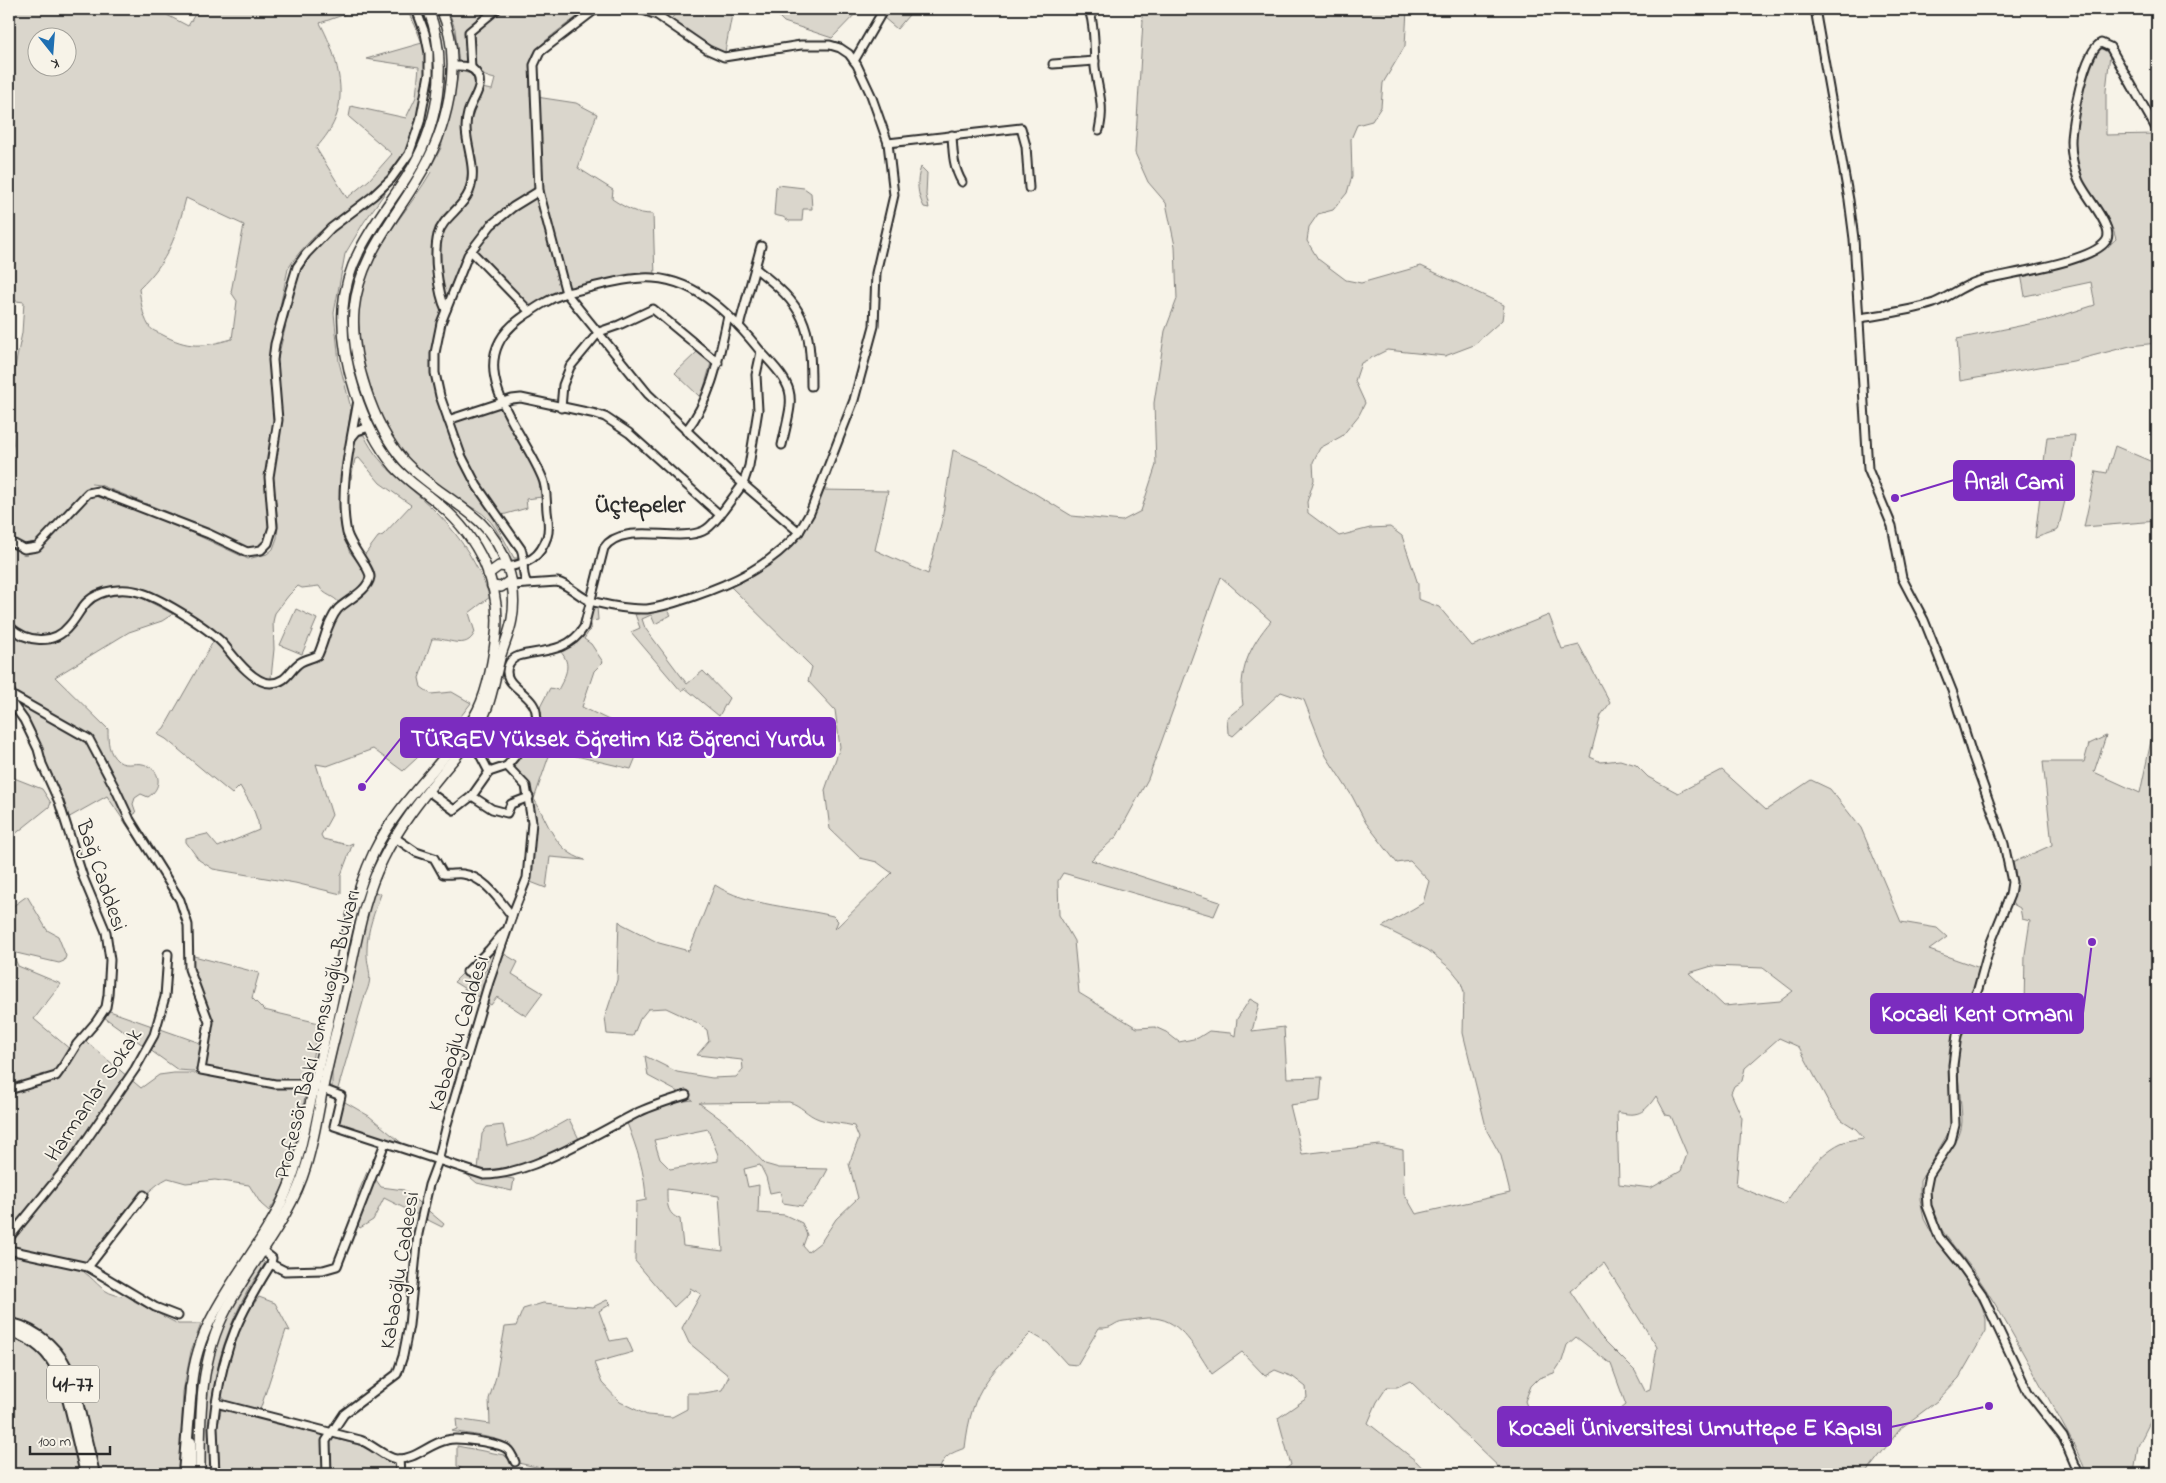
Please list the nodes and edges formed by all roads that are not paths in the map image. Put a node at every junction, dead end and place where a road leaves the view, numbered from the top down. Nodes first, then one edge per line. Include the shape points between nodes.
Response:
1 (416, 9) edge
2 (428, 9) edge
3 (441, 9) edge
4 (497, 9) edge
5 (596, 9) edge
6 (640, 9) edge
7 (884, 9) edge
8 (1089, 9) edge
9 (1815, 9) edge
10 (854, 61) junction
11 (1095, 61) junction
12 (1053, 64) dead end
13 (453, 66) junction
14 (470, 68) junction
15 (1099, 130) dead end
16 (2157, 130) edge
17 (952, 135) junction
18 (888, 143) junction
19 (962, 182) dead end
20 (1029, 188) dead end
21 (539, 191) junction
22 (761, 246) dead end
23 (471, 251) junction
24 (755, 268) junction
25 (566, 293) junction
26 (446, 310) junction
27 (530, 312) junction
28 (728, 316) junction
29 (1860, 318) junction
30 (739, 326) junction
31 (599, 332) junction
32 (761, 352) junction
33 (718, 363) junction
34 (811, 386) dead end
35 (358, 398) junction
36 (502, 401) junction
37 (561, 408) junction
38 (448, 420) junction
39 (369, 427) junction
40 (686, 431) junction
41 (352, 437) junction
42 (782, 445) dead end
43 (743, 484) junction
44 (720, 516) junction
45 (799, 532) junction
46 (9, 541) edge
47 (524, 564) junction
48 (508, 567) junction
49 (488, 574) junction
50 (512, 582) junction
51 (527, 583) junction
52 (492, 586) junction
53 (590, 601) junction
54 (9, 626) edge
55 (504, 664) junction
56 (9, 691) edge
57 (468, 741) junction
58 (507, 766) junction
59 (489, 772) junction
60 (428, 791) junction
61 (472, 796) junction
62 (529, 797) junction
63 (394, 837) junction
64 (512, 916) junction
65 (168, 954) dead end
66 (467, 972) dead end
67 (319, 1088) junction
68 (9, 1090) edge
69 (686, 1095) dead end
70 (385, 1143) junction
71 (438, 1161) junction
72 (144, 1195) dead end
73 (9, 1238) edge
74 (9, 1250) edge
75 (263, 1251) junction
76 (271, 1264) junction
77 (88, 1267) junction
78 (178, 1316) dead end
79 (9, 1323) edge
80 (9, 1331) edge
81 (191, 1387) junction
82 (216, 1403) junction
83 (331, 1432) junction
84 (399, 1459) junction
85 (515, 1462) dead end
86 (86, 1474) edge
87 (94, 1474) edge
88 (184, 1474) edge
89 (191, 1474) edge
90 (200, 1474) edge
91 (215, 1474) edge
92 (327, 1474) edge
93 (400, 1474) edge
94 (2079, 1474) edge

1 - 46 street via 425,33 429,74 412,146 391,179 331,228 306,254 296,272 285,308 273,360 278,420 268,477 273,527 268,543 261,550 247,552 98,491 84,496 37,547 24,549
2 - 35 main road, Profesör Baki Komsuoğlu Bulvarı via 437,36 440,60 432,120 414,166 364,242 344,297 345,346
3 - 13 main road, Profesör Baki Komsuoğlu Bulvarı via 448,29
4 - 14 street via 469,32
5 - 21 street via 540,52 534,65
6 - 10 street via 657,15 708,50 724,57 801,45 830,45 849,54
7 - 10 street
8 - 11 street
9 - 29 street via 1849,200
10 - 18 street
11 - 12 street
11 - 15 street via 1102,107
13 - 14 street
13 - 48 main road, Profesör Baki Komsuoğlu Bulvarı via 446,108 431,154 379,238 361,274 354,329 369,399 386,438 418,476 485,528
14 - 26 street via 478,74 479,80 466,124 473,166 470,190 442,226 437,241 439,292
16 - 29 street via 2110,46 2097,44 2085,71 2074,113 2071,143 2081,187 2107,226 2109,236 2105,243 2072,260 1971,284 1932,303
17 - 18 street
17 - 19 street via 954,164
17 - 20 street via 1021,128 1026,146
18 - 45 street via 894,195 876,273 874,326 854,400 810,513
21 - 23 street via 491,225
21 - 25 street
22 - 24 street
23 - 26 street
23 - 27 street
24 - 30 street
24 - 34 street via 788,296 800,312 809,344
25 - 27 street via 553,297
25 - 28 street via 653,278 700,293
25 - 31 street
26 - 38 street via 437,337 434,363
27 - 36 street via 510,326 497,347 492,368
28 - 30 street
28 - 33 street
29 - 94 street via 1868,469 1892,526 1902,578 1924,620 1953,693 2004,844 2012,882 1975,997 1957,1035 1953,1065 1956,1125 1929,1175 1927,1206 1939,1237 1982,1294 2028,1392 2063,1437
30 - 32 street
31 - 33 street via 653,309
31 - 37 street via 566,375
31 - 40 street via 633,378
32 - 42 street via 782,375 790,390
32 - 43 street via 756,375 758,410 750,466
33 - 40 street via 708,395
35 - 39 main road, Profesör Baki Komsuoğlu Bulvarı
35 - 41 street
36 - 37 street via 521,398
36 - 38 street
36 - 47 street via 543,478 545,488 548,532 540,551
37 - 44 street via 596,414 616,424
38 - 47 street via 477,486 521,548
39 - 41 street via 357,431
39 - 49 main road, Profesör Baki Komsuoğlu Bulvarı via 400,472 463,528 481,555
40 - 43 street
41 - 54 street via 345,476 345,518 350,542 370,577 363,589 335,614 318,655 301,662 284,679 269,683 261,681 202,627 134,591 111,591 93,597 68,627 51,639 30,638
43 - 44 street
43 - 45 street
44 - 53 street via 702,532 632,534 607,543
45 - 53 street via 770,560 711,591 645,609
47 - 48 street
47 - 51 street via 523,577
48 - 49 main road via 498,566
48 - 50 main road, Profesör Baki Komsuoğlu Bulvarı
49 - 52 main road, Profesör Baki Komsuoğlu Bulvarı
50 - 51 street
50 - 52 main road via 501,587
50 - 55 main road, Profesör Baki Komsuoğlu Bulvarı via 512,619
51 - 53 street via 563,584
52 - 67 main road, Profesör Baki Komsuoğlu Bulvarı via 497,632 483,698 474,718 384,832 370,860 353,908
53 - 55 street via 584,627 571,642 548,651 518,656
55 - 57 main road, Profesör Baki Komsuoğlu Bulvarı via 480,724
55 - 58 street via 511,684 530,698 537,719
56 - 67 street via 89,739 130,820 180,900 188,925 189,969 209,1022 201,1070 275,1084 308,1083
56 - 68 street, Bağ Caddesi via 11,702 38,749 59,802 83,877 106,932 110,960 106,1007 56,1076
57 - 59 street via 477,749
57 - 60 main road, Profesör Baki Komsuoğlu Bulvarı
58 - 59 street
58 - 62 street via 524,783
59 - 61 street
60 - 61 street via 454,810
60 - 63 main road, Profesör Baki Komsuoğlu Bulvarı
61 - 62 street via 492,809 506,813 511,804
62 - 64 street via 532,822 527,878
63 - 64 street via 416,852 434,858 443,874 462,874 492,890
63 - 67 main road, Profesör Baki Komsuoğlu Bulvarı via 363,909
64 - 66 street via 497,941
64 - 71 street, Kabaoğlu Caddesi via 489,982
65 - 73 street, Harmanlar Sokak via 165,997 154,1035 74,1158
67 - 70 street via 341,1096 334,1126
67 - 75 main road, Profesör Baki Komsuoğlu Bulvarı via 310,1153 300,1187
67 - 81 main road, Profesör Baki Komsuoğlu Bulvarı via 285,1195 210,1319 195,1360
69 - 71 street via 640,1112 549,1157 510,1171 484,1175
70 - 71 street
70 - 76 street via 337,1266 323,1270 285,1271
71 - 83 street, Kabaoğlu Cadeesi via 418,1234 409,1325 404,1356 397,1374 344,1414
72 - 77 street
74 - 77 street
75 - 76 street via 272,1258
75 - 90 main road, Profesör Baki Komsuoğlu Bulvarı via 225,1310 210,1350 201,1404
76 - 82 street via 234,1328
77 - 78 street via 155,1307
79 - 87 highway, 41-77 via 42,1338 66,1367
80 - 86 highway, 41-77 via 35,1343 58,1369
81 - 88 highway
81 - 89 main road, Profesör Baki Komsuoğlu Bulvarı
82 - 83 street
82 - 91 street via 213,1427
83 - 84 street via 371,1444 391,1458
83 - 92 street, Kabaoğlu Cadeesi via 326,1441
84 - 85 street via 408,1458 447,1439 458,1439 504,1447
84 - 93 street

